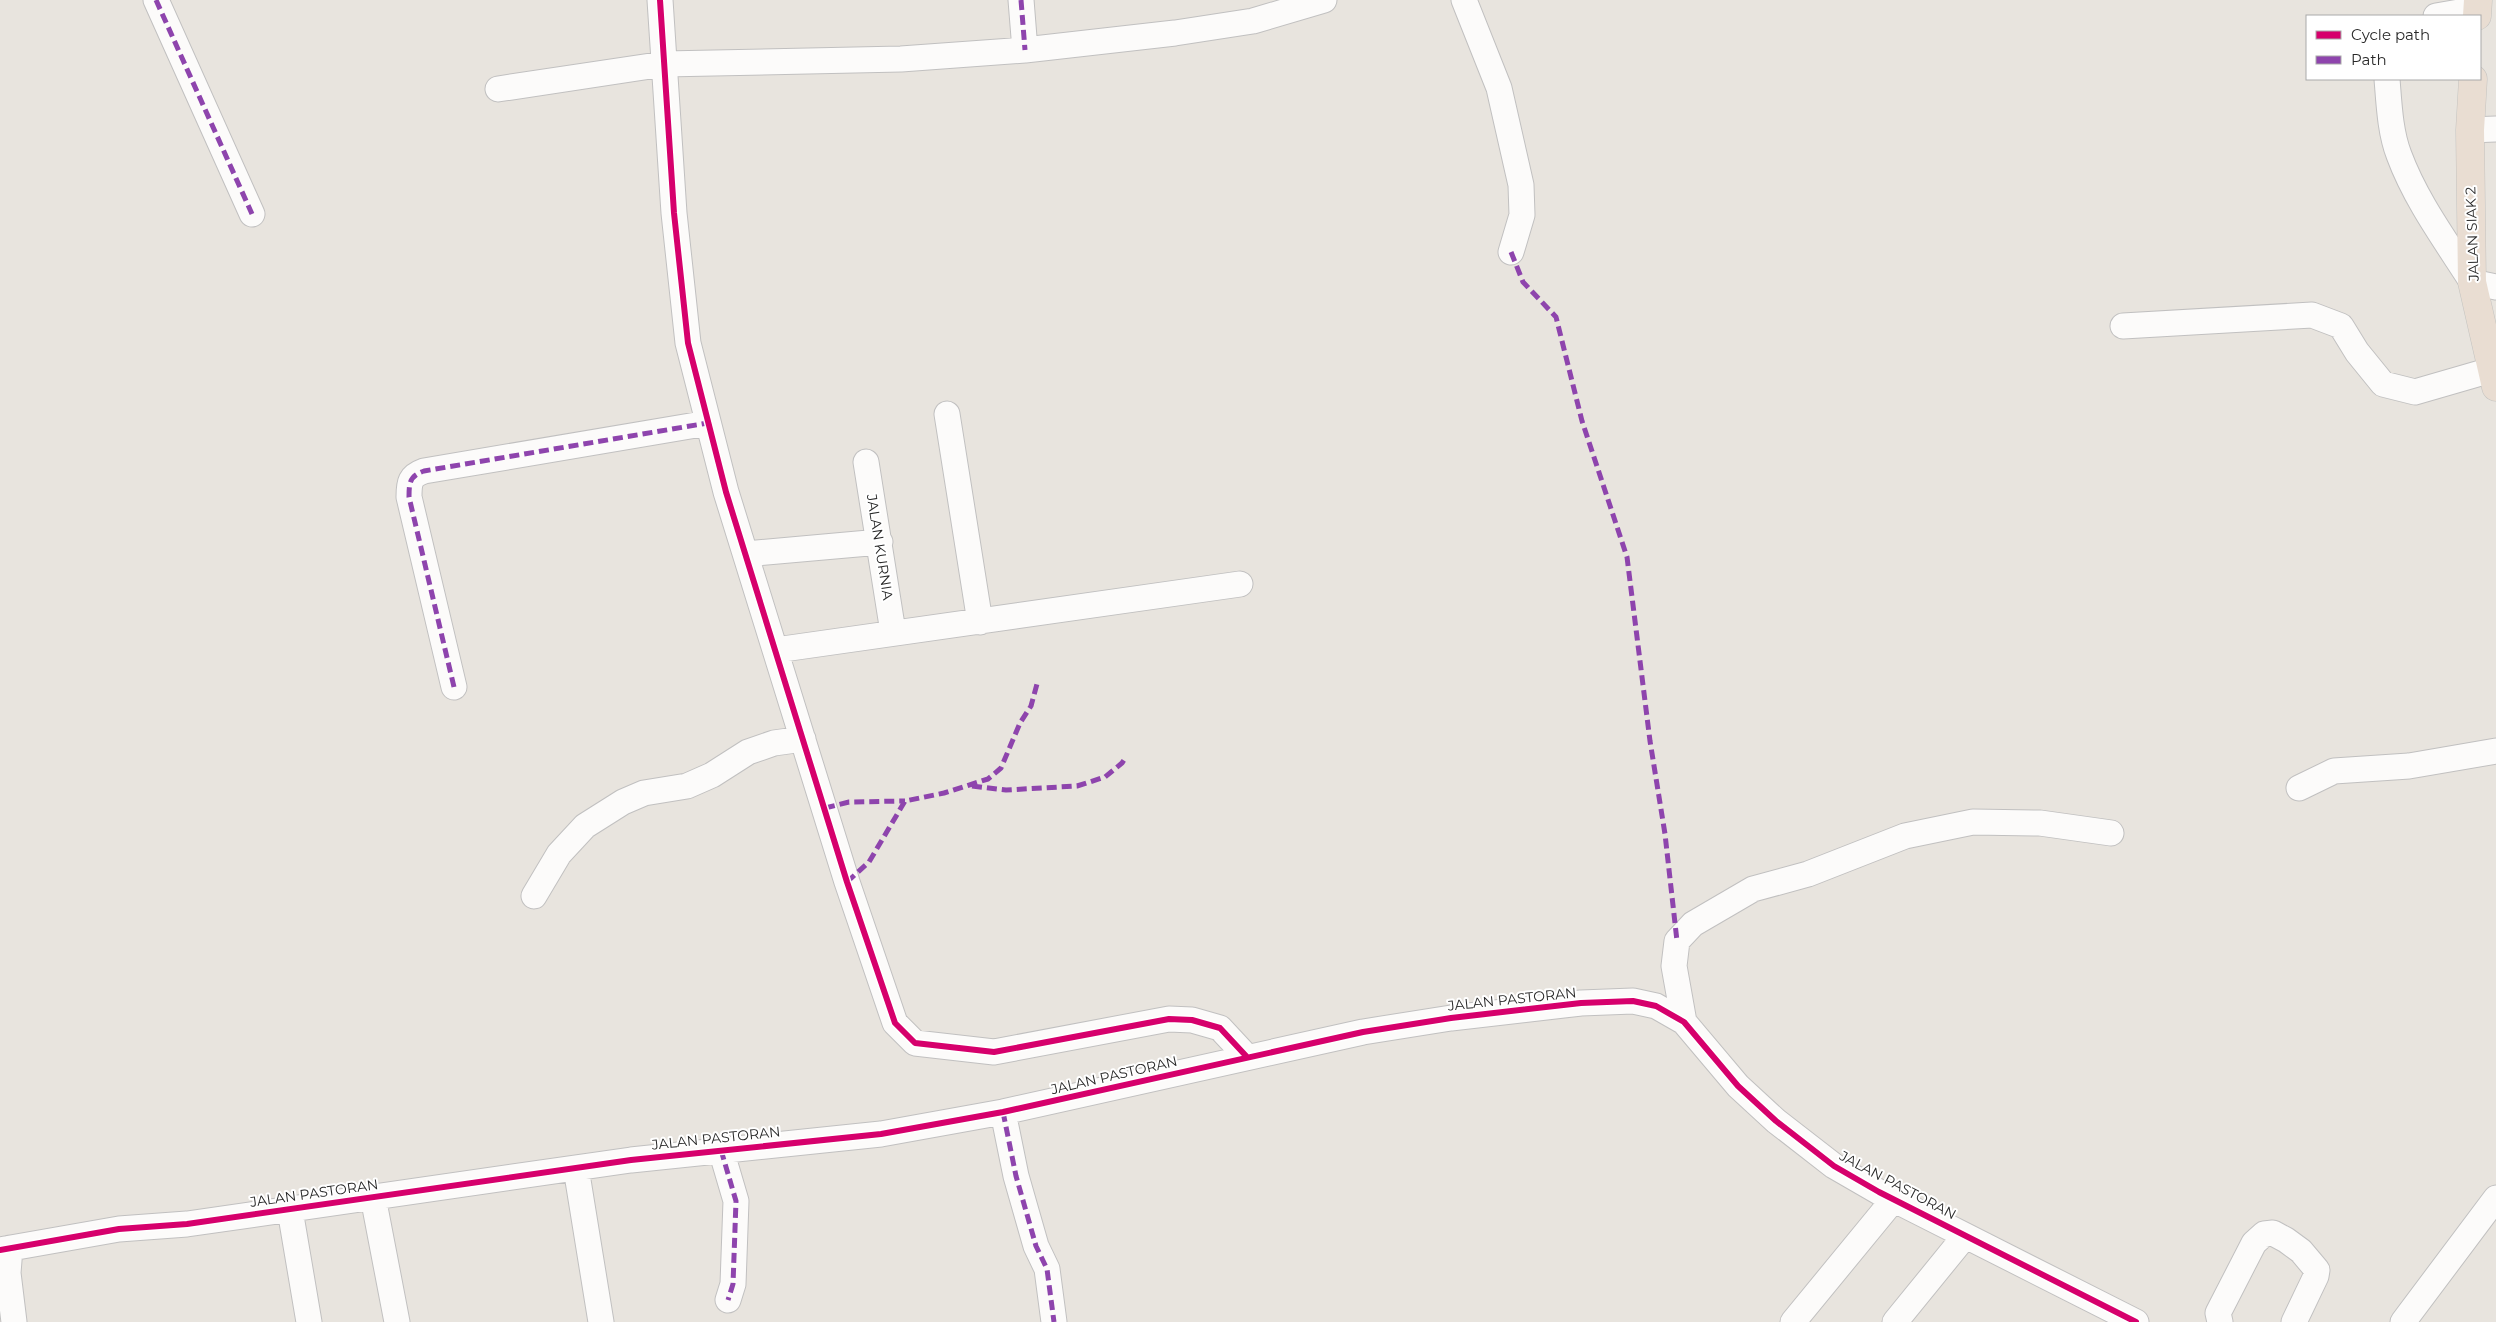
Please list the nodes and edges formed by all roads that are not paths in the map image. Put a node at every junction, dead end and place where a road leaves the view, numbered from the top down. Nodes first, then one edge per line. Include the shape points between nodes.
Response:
1 (156, 0) edge
2 (660, 0) edge
3 (1021, 0) edge
4 (1324, 0) edge
5 (1464, 0) edge
6 (2477, 8) edge
7 (2441, 15) edge
8 (1025, 50) junction
9 (664, 64) junction
10 (2387, 80) edge
11 (2473, 80) edge
12 (498, 89) dead end
13 (2483, 129) edge
14 (252, 214) dead end
15 (1512, 252) dead end
16 (2484, 284) edge
17 (2123, 326) dead end
18 (2494, 378) edge
19 (947, 414) dead end
20 (708, 423) junction
21 (866, 462) dead end
22 (880, 542) junction
23 (746, 554) junction
24 (1240, 584) dead end
25 (980, 622) junction
26 (893, 632) junction
27 (776, 650) junction
28 (454, 686) dead end
29 (803, 738) junction
30 (2496, 751) edge
31 (2299, 788) dead end
32 (2111, 833) dead end
33 (534, 896) dead end
34 (1684, 1022) junction
35 (1247, 1057) junction
36 (1003, 1112) junction
37 (721, 1150) junction
38 (576, 1168) junction
39 (373, 1197) junction
40 (2496, 1198) edge
41 (1894, 1199) junction
42 (290, 1210) junction
43 (1966, 1236) junction
44 (5, 1249) edge
45 (728, 1300) dead end
46 (14, 1322) edge
47 (309, 1322) edge
48 (397, 1322) edge
49 (600, 1322) edge
50 (1054, 1322) edge
51 (1793, 1322) edge
52 (1894, 1322) edge
53 (2136, 1322) edge
54 (2220, 1322) edge
55 (2294, 1322) edge
56 (2403, 1322) edge

1 - 14 street
2 - 9 street
3 - 8 street
4 - 8 street via 1253,21
5 - 15 street via 1499,88 1521,185 1522,215
6 - 7 street
8 - 9 street via 902,59
9 - 12 street
9 - 20 street via 674,213 688,343
10 - 16 street via 2398,154 2422,205
11 - 13 highway, JALAN SIAK 2
13 - 16 highway, JALAN SIAK 2
16 - 18 highway, JALAN SIAK 2
17 - 18 street via 2312,315 2340,326 2383,384 2415,392
19 - 25 street
20 - 23 street
20 - 28 street via 414,474 409,482 409,496
21 - 22 street, JALAN KURNIA
22 - 23 street
22 - 26 street, JALAN KURNIA
23 - 27 street
24 - 25 street
25 - 26 street
26 - 27 street
27 - 29 street
29 - 33 street via 774,742 748,752 687,786 644,793 623,802 585,826 559,854
29 - 35 street via 895,1023 915,1044 994,1052 1169,1019 1220,1028
30 - 31 street via 2409,766 2334,771
32 - 34 street via 2040,823 1974,822 1905,836 1808,874 1753,888 1699,919 1677,941 1674,966
34 - 35 street, JALAN PASTORAN via 1656,1006 1633,1001 1581,1003 1363,1032
34 - 41 street, JALAN PASTORAN via 1738,1086 1776,1121 1834,1166
35 - 36 street, JALAN PASTORAN
36 - 37 street, JALAN PASTORAN via 881,1134
36 - 50 street via 1023,1202 1036,1246 1047,1269
37 - 38 street, JALAN PASTORAN
37 - 45 street via 736,1201 733,1284
38 - 39 street, JALAN PASTORAN
38 - 49 street
39 - 42 street, JALAN PASTORAN
39 - 48 street
40 - 56 street
41 - 43 street, JALAN PASTORAN
41 - 51 street
42 - 44 street, JALAN PASTORAN via 187,1224 119,1229
42 - 47 street
43 - 52 street
43 - 53 street, JALAN PASTORAN
44 - 46 street
54 - 55 street via 2218,1313 2254,1243 2264,1234 2273,1233 2302,1251 2316,1270

